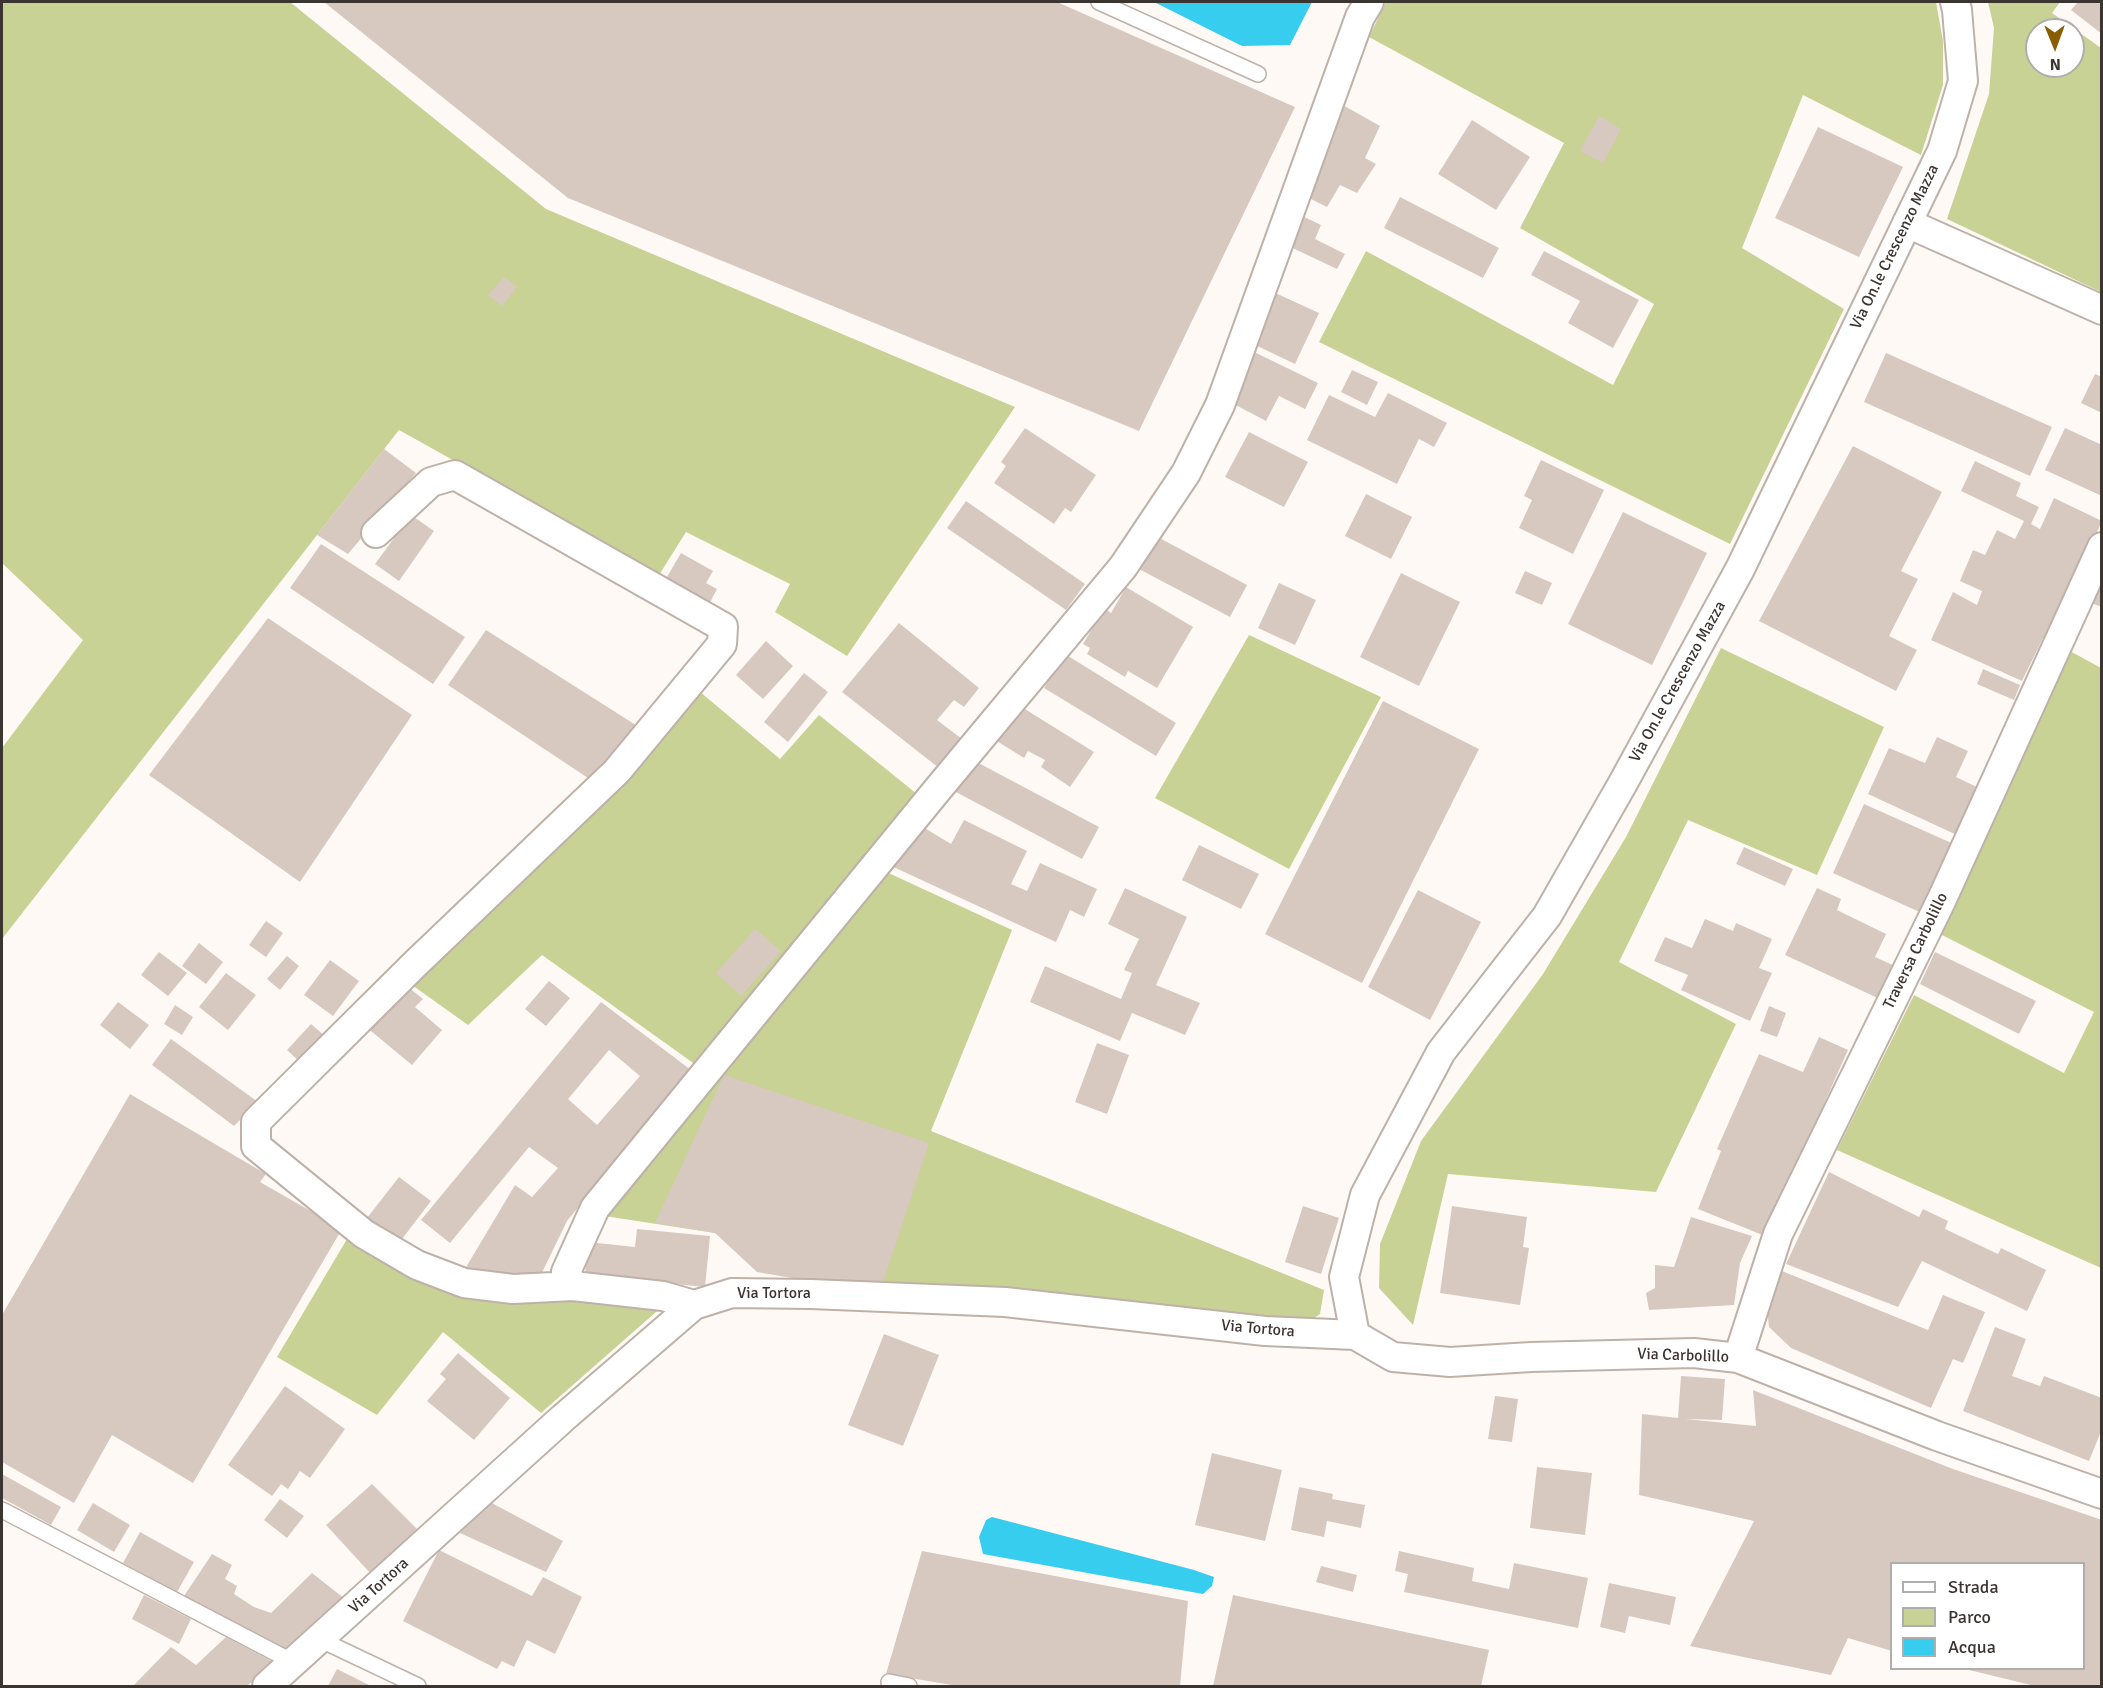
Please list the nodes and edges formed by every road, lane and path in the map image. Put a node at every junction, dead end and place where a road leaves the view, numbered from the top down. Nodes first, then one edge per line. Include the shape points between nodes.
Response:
1 (1099, 2) edge
2 (1369, 2) edge
3 (1955, 2) edge
4 (1258, 74) dead end
5 (1907, 223) junction
6 (2102, 310) edge
7 (376, 532) dead end
8 (2102, 547) edge
9 (573, 1286) junction
10 (694, 1305) junction
11 (1355, 1335) junction
12 (1738, 1358) junction
13 (2102, 1494) edge
14 (2, 1510) edge
15 (319, 1639) junction
16 (293, 1662) junction
17 (890, 1682) dead end
18 (267, 1686) edge
19 (418, 1686) edge
20 (909, 1686) edge

1 - 4 lane
2 - 9 street via 1360,17 1220,405 1186,473 1123,567 595,1208 566,1272
3 - 5 street, Via On.le Crescenzo Mazza via 1963,81 1942,151
5 - 6 street
5 - 11 street, Via On.le Crescenzo Mazza via 1740,569 1623,783 1547,916 1441,1052 1365,1195 1344,1277
7 - 9 street via 431,482 455,475 723,627 722,644 618,771 256,1122 256,1146 364,1234 417,1265 464,1283 513,1289
8 - 12 street, Traversa Carbolillo via 1942,899 1778,1234
9 - 10 street via 663,1296
10 - 11 street, Via Tortora via 732,1293 993,1302 1265,1331
10 - 15 street, Via Tortora
11 - 12 street, Via Carbolillo via 1393,1357 1450,1362 1694,1353
12 - 13 street, Via Carbolillo via 1937,1436
14 - 16 lane
15 - 16 street, Via Tortora
15 - 19 lane
16 - 18 street, Via Tortora
17 - 20 lane

